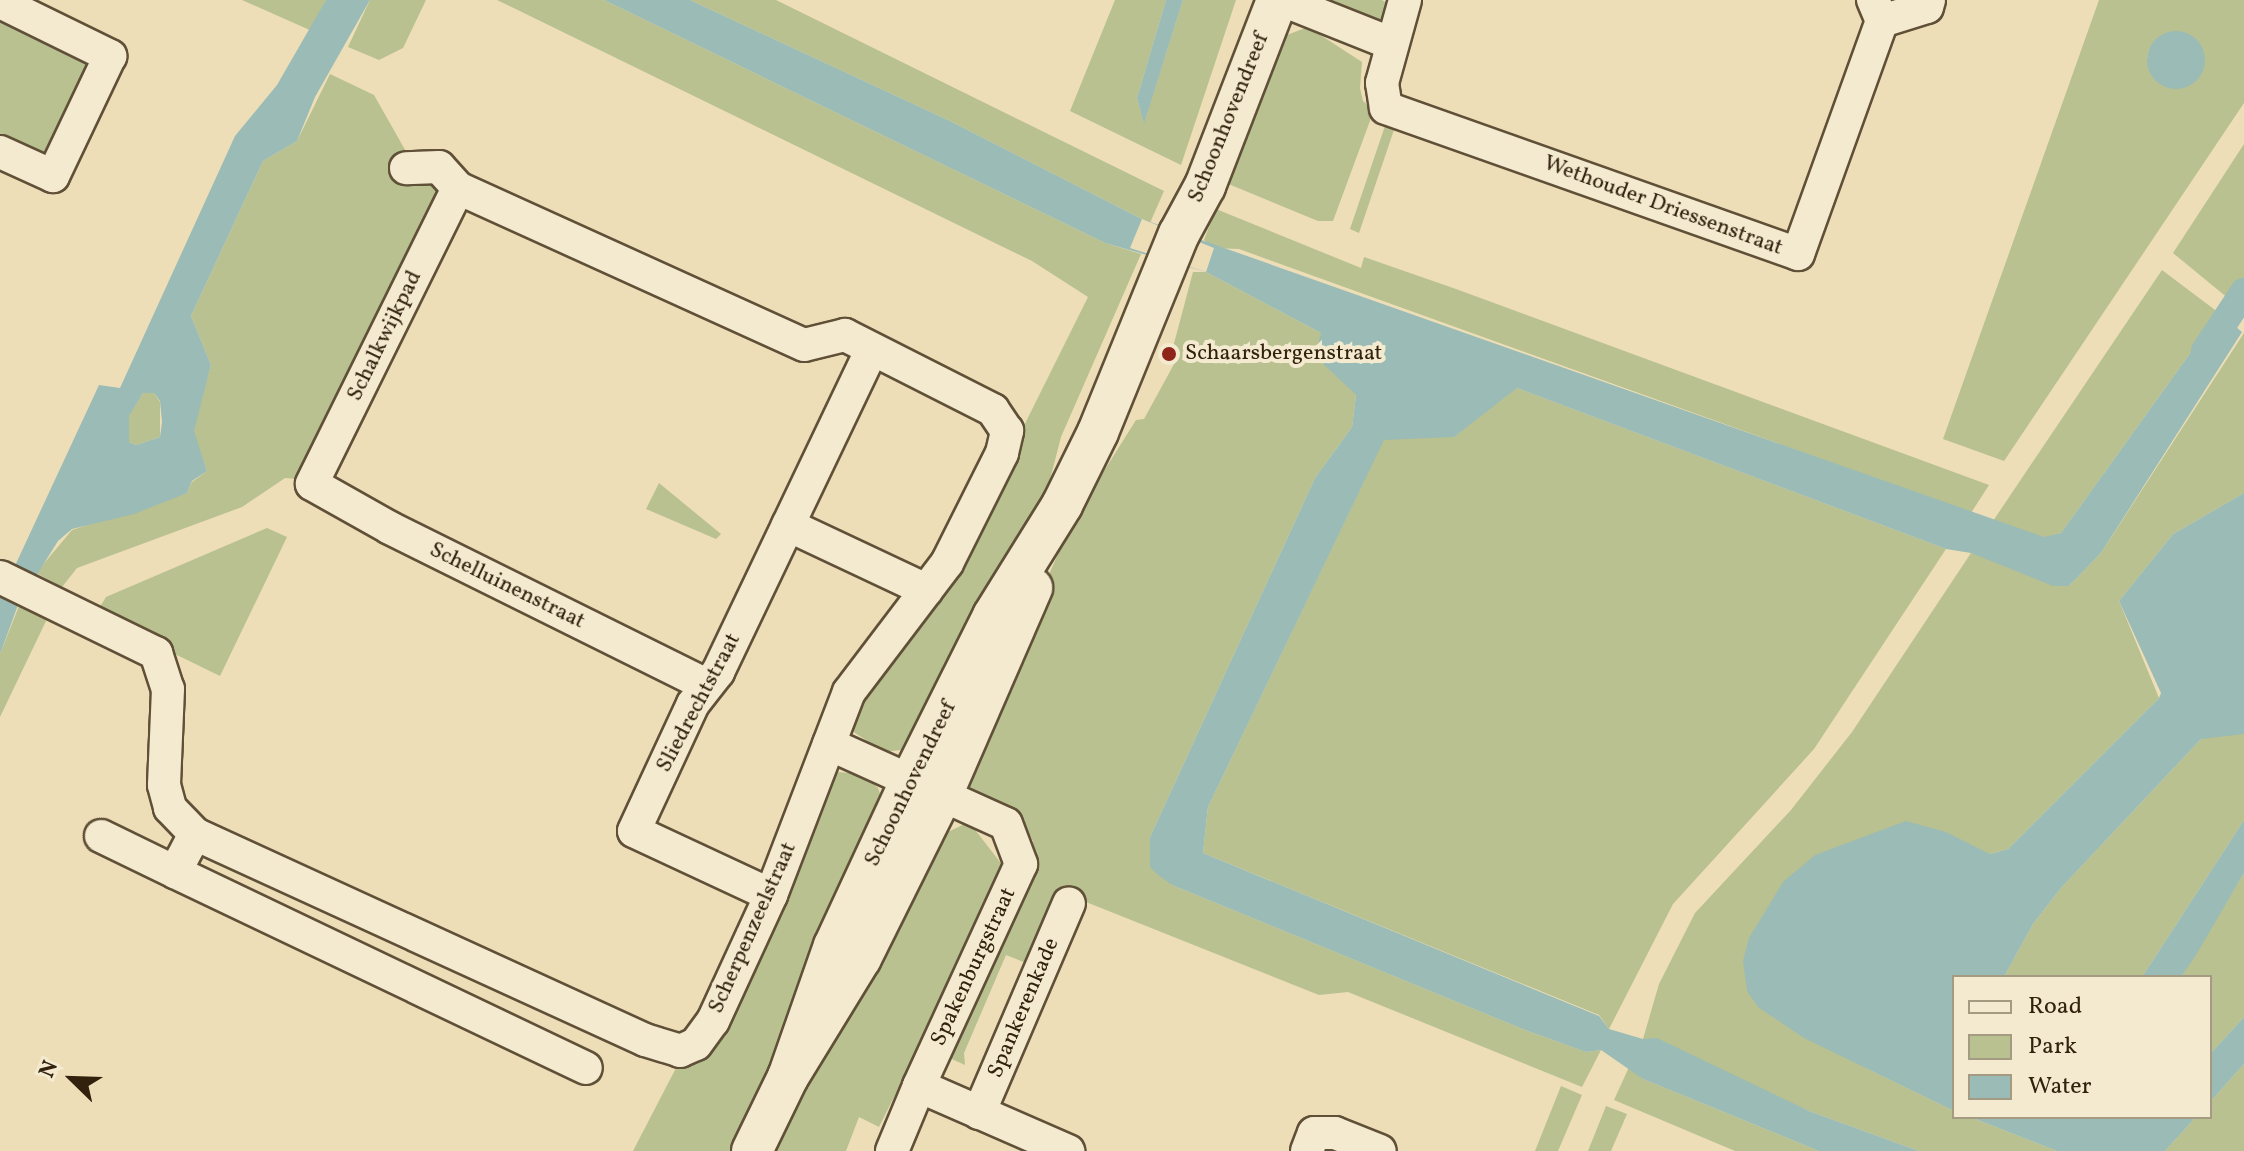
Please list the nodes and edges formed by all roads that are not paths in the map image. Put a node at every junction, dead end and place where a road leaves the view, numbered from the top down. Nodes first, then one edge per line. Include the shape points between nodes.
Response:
1 (1247, 0) edge
2 (1279, 0) edge
3 (1405, 0) edge
4 (1929, 0) edge
5 (0, 2) edge
6 (1877, 11) edge
7 (1390, 43) junction
8 (0, 152) edge
9 (406, 168) dead end
10 (458, 188) junction
11 (1173, 248) junction
12 (871, 351) junction
13 (312, 484) joint
14 (788, 525) junction
15 (0, 577) edge
16 (926, 590) junction
17 (704, 684) junction
18 (829, 744) junction
19 (926, 788) junction
20 (195, 834) junction
21 (101, 836) dead end
22 (175, 872) junction
23 (771, 895) junction
24 (1069, 903) dead end
25 (391, 923) junction
26 (373, 966) junction
27 (500, 973) junction
28 (479, 1017) junction
29 (586, 1068) dead end
30 (919, 1086) junction
31 (979, 1113) junction
32 (752, 1151) edge
33 (892, 1151) edge
34 (1068, 1151) edge
35 (1307, 1151) edge
36 (1380, 1151) edge

1 - 11 street, Schoonhovendreef via 1186,178
2 - 7 street
2 - 11 street, Schoonhovendreef via 1205,186
3 - 7 street
4 - 6 street, Wethouder Driessenstraat via 1927,7
5 - 8 street via 110,56 53,176
6 - 7 street, Wethouder Driessenstraat via 1798,254 1386,108 1382,83
9 - 10 street via 439,167
10 - 12 street via 804,345 845,335
10 - 13 street, Schalkwijkpad
11 - 19 street, Schoonhovendreef via 1098,432 1062,505 1017,630
12 - 14 street, Sliedrechtstraat
12 - 16 street via 993,410 1007,431 1002,453 947,563
13 - 17 street, Schelluinenstraat
14 - 16 street
14 - 17 street, Sliedrechtstraat via 718,672
15 - 20 street, Scherpenzeelstraat via 156,653 168,689 164,785 170,808
16 - 18 street via 849,692
17 - 23 street, Sliedrechtstraat via 634,831
18 - 19 street, Spakenburgstraat
18 - 23 street, Scherpenzeelstraat
19 - 30 street, Spakenburgstraat via 1006,824 1021,864
19 - 32 street, Schoonhovendreef via 861,958 788,1077
20 - 22 street
20 - 25 street, Scherpenzeelstraat
21 - 22 street
22 - 26 street
23 - 27 street, Scherpenzeelstraat via 713,1021 696,1044 680,1051
24 - 31 street, Spankerenkade
25 - 26 street
25 - 27 street, Scherpenzeelstraat
26 - 28 street
27 - 28 street
28 - 29 street
30 - 31 street
30 - 33 street, Spakenburgstraat
31 - 34 street
35 - 36 street via 1314,1133 1335,1133

